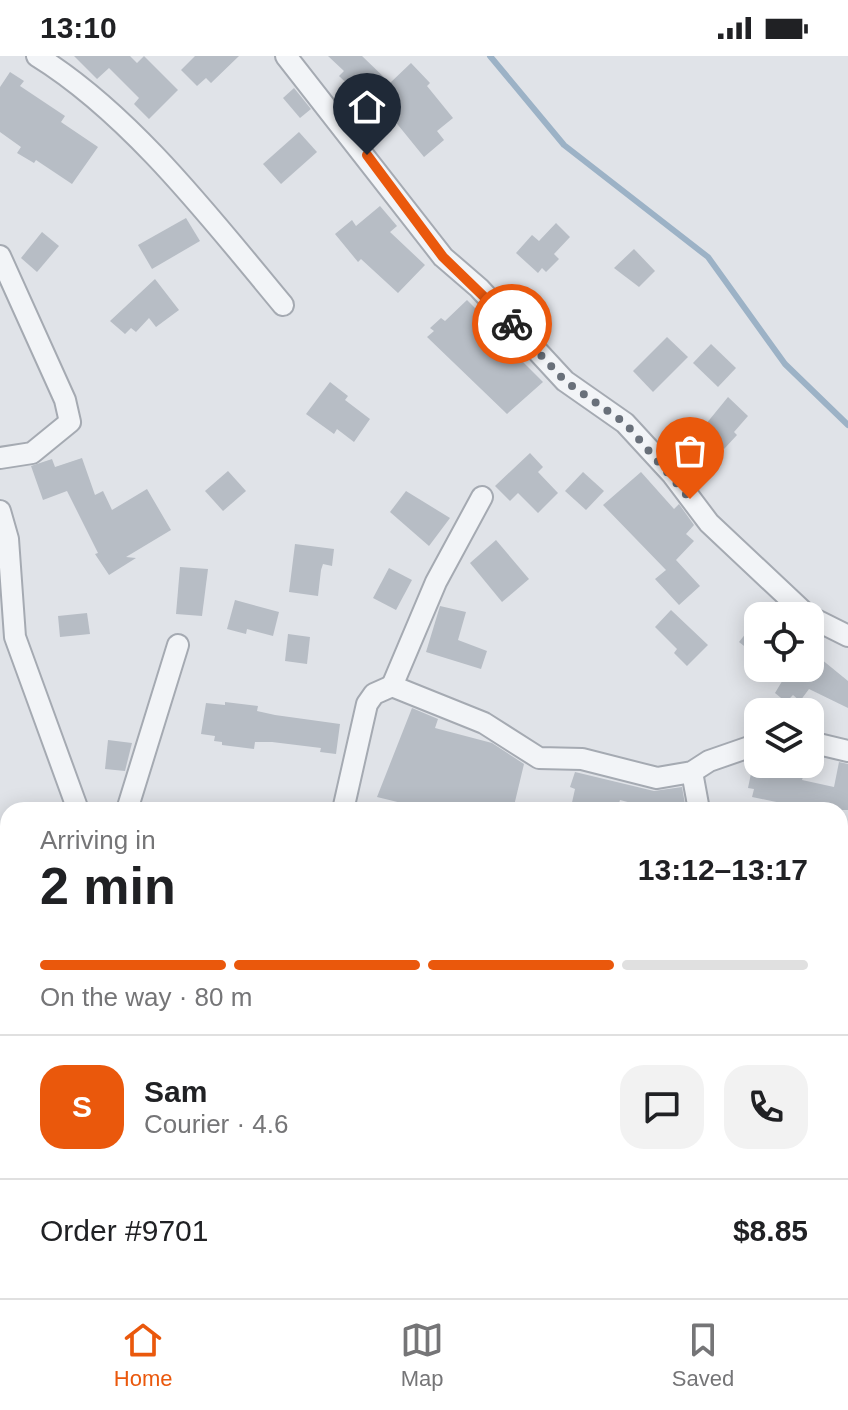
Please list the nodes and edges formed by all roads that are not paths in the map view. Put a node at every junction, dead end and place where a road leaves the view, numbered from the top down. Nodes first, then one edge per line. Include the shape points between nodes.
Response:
1 (37, 56) edge
2 (286, 56) edge
3 (0, 256) edge
4 (283, 305) dead end
5 (0, 458) edge
6 (482, 497) dead end
7 (0, 511) edge
8 (793, 602) edge
9 (824, 624) edge
10 (848, 636) edge
11 (178, 645) dead end
12 (392, 686) junction
13 (824, 745) edge
14 (744, 749) edge
15 (848, 751) edge
16 (692, 772) junction
17 (75, 802) edge
18 (129, 802) edge
19 (345, 802) edge
20 (698, 802) edge

1 - 4 street via 102,107 180,180
2 - 8 street via 443,257 565,381 625,423 709,523
3 - 5 street via 70,422 32,453
6 - 12 street via 436,582
7 - 17 street via 8,539 15,637
9 - 10 street
11 - 18 street
12 - 16 street via 484,723 539,758 582,759 657,778
12 - 19 street via 374,694 367,704
13 - 15 street
14 - 16 street
16 - 20 street

